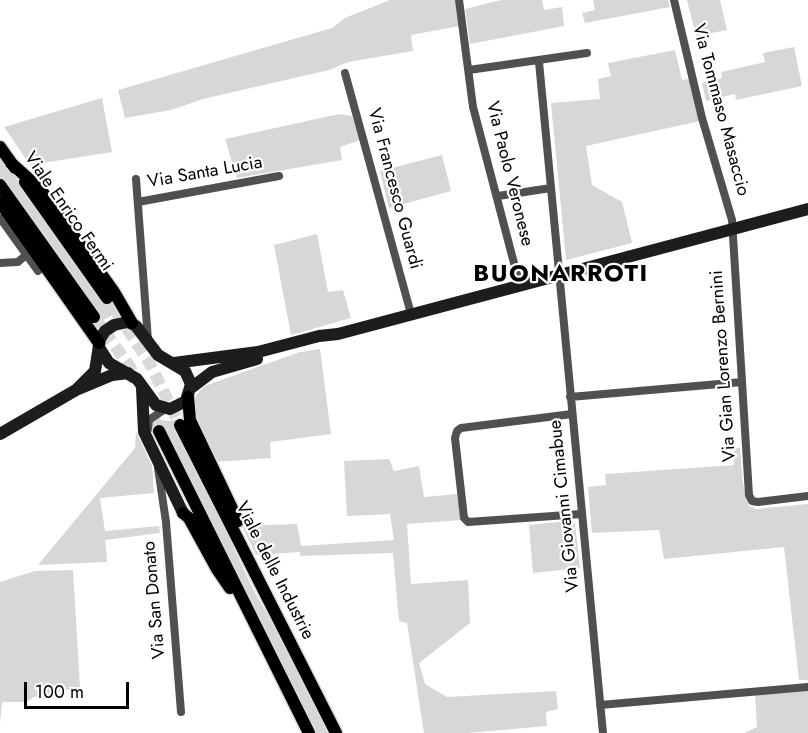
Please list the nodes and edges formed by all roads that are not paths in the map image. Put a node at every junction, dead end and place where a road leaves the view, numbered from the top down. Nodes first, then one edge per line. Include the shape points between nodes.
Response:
1 (459, 0) edge
2 (674, 0) edge
3 (587, 53) dead end
4 (539, 62) junction
5 (469, 70) junction
6 (345, 73) dead end
7 (0, 147) edge
8 (11, 163) junction
9 (279, 176) dead end
10 (136, 179) dead end
11 (0, 185) edge
12 (551, 188) junction
13 (498, 196) junction
14 (0, 202) edge
15 (138, 202) junction
16 (808, 208) edge
17 (0, 218) edge
18 (732, 228) junction
19 (26, 255) junction
20 (0, 263) edge
21 (42, 269) junction
22 (560, 275) junction
23 (520, 286) junction
24 (107, 298) tunnel mouth
25 (144, 310) junction
26 (411, 314) junction
27 (94, 317) tunnel mouth
28 (133, 324) junction
29 (338, 334) junction
30 (148, 344) junction
31 (100, 346) junction
32 (174, 363) junction
33 (128, 373) junction
34 (742, 382) junction
35 (141, 384) junction
36 (76, 390) junction
37 (189, 393) junction
38 (570, 397) junction
39 (165, 409) junction
40 (572, 414) junction
41 (180, 425) tunnel mouth
42 (153, 428) junction
43 (0, 434) edge
44 (156, 459) junction
45 (808, 496) edge
46 (183, 513) junction
47 (580, 514) junction
48 (166, 522) junction
49 (277, 616) junction
50 (252, 618) junction
51 (808, 687) edge
52 (600, 705) junction
53 (181, 712) dead end
54 (309, 733) edge
55 (336, 733) edge
56 (603, 733) edge

1 - 5 street, Via Paolo Veronese
2 - 18 street, Via Tommaso Masaccio
3 - 4 street
4 - 5 street
4 - 12 street, Via Giovanni Cimabue
5 - 13 street, Via Paolo Veronese via 476,118
6 - 26 street, Via Francesco Guardi
7 - 8 main road, Viale Enrico Fermi
8 - 24 main road, Viale Enrico Fermi
8 - 28 main road via 41,190
9 - 15 street, Via Santa Lucia
10 - 15 street, Via Santa Lucia
11 - 27 main road
12 - 13 street
12 - 22 street, Via Giovanni Cimabue
13 - 23 street, Via Paolo Veronese
14 - 21 main road
15 - 25 street, Via Santa Lucia
16 - 18 street
17 - 19 street
18 - 22 street
18 - 34 street, Via Gian Lorenzo Bernini
19 - 20 street via 18,262
19 - 21 street
21 - 31 main road
22 - 23 street
22 - 38 street, Via Giovanni Cimabue
23 - 26 street
25 - 28 street via 141,319
25 - 30 street, Via Santa Lucia
26 - 29 street
28 - 30 street
28 - 31 street via 110,327 103,333
29 - 32 street via 258,352
29 - 37 street via 212,372
30 - 32 street via 158,356
31 - 33 street via 109,363
31 - 36 street via 95,371
32 - 37 street via 188,375
33 - 35 street
33 - 36 street via 112,375
34 - 38 street
34 - 45 street, Via Gian Lorenzo Bernini via 752,501
35 - 39 street via 152,402
35 - 44 street via 142,426
36 - 43 street
37 - 39 street via 182,405
37 - 49 main road via 190,420 273,597
38 - 40 street, Via Giovanni Cimabue
39 - 42 street via 149,420
40 - 47 street, Via Giovanni Cimabue
40 - 47 street via 457,430 464,518 468,522
41 - 49 main road, Viale delle Industrie
42 - 46 street via 184,504
42 - 50 main road
44 - 46 street
44 - 48 street, Via San Donato
46 - 48 street, Via San Donato
46 - 50 main road
47 - 52 street, Via Giovanni Cimabue
48 - 53 street, Via San Donato
49 - 55 main road, Viale delle Industrie
50 - 54 main road
51 - 52 street
52 - 56 street, Via Giovanni Cimabue

